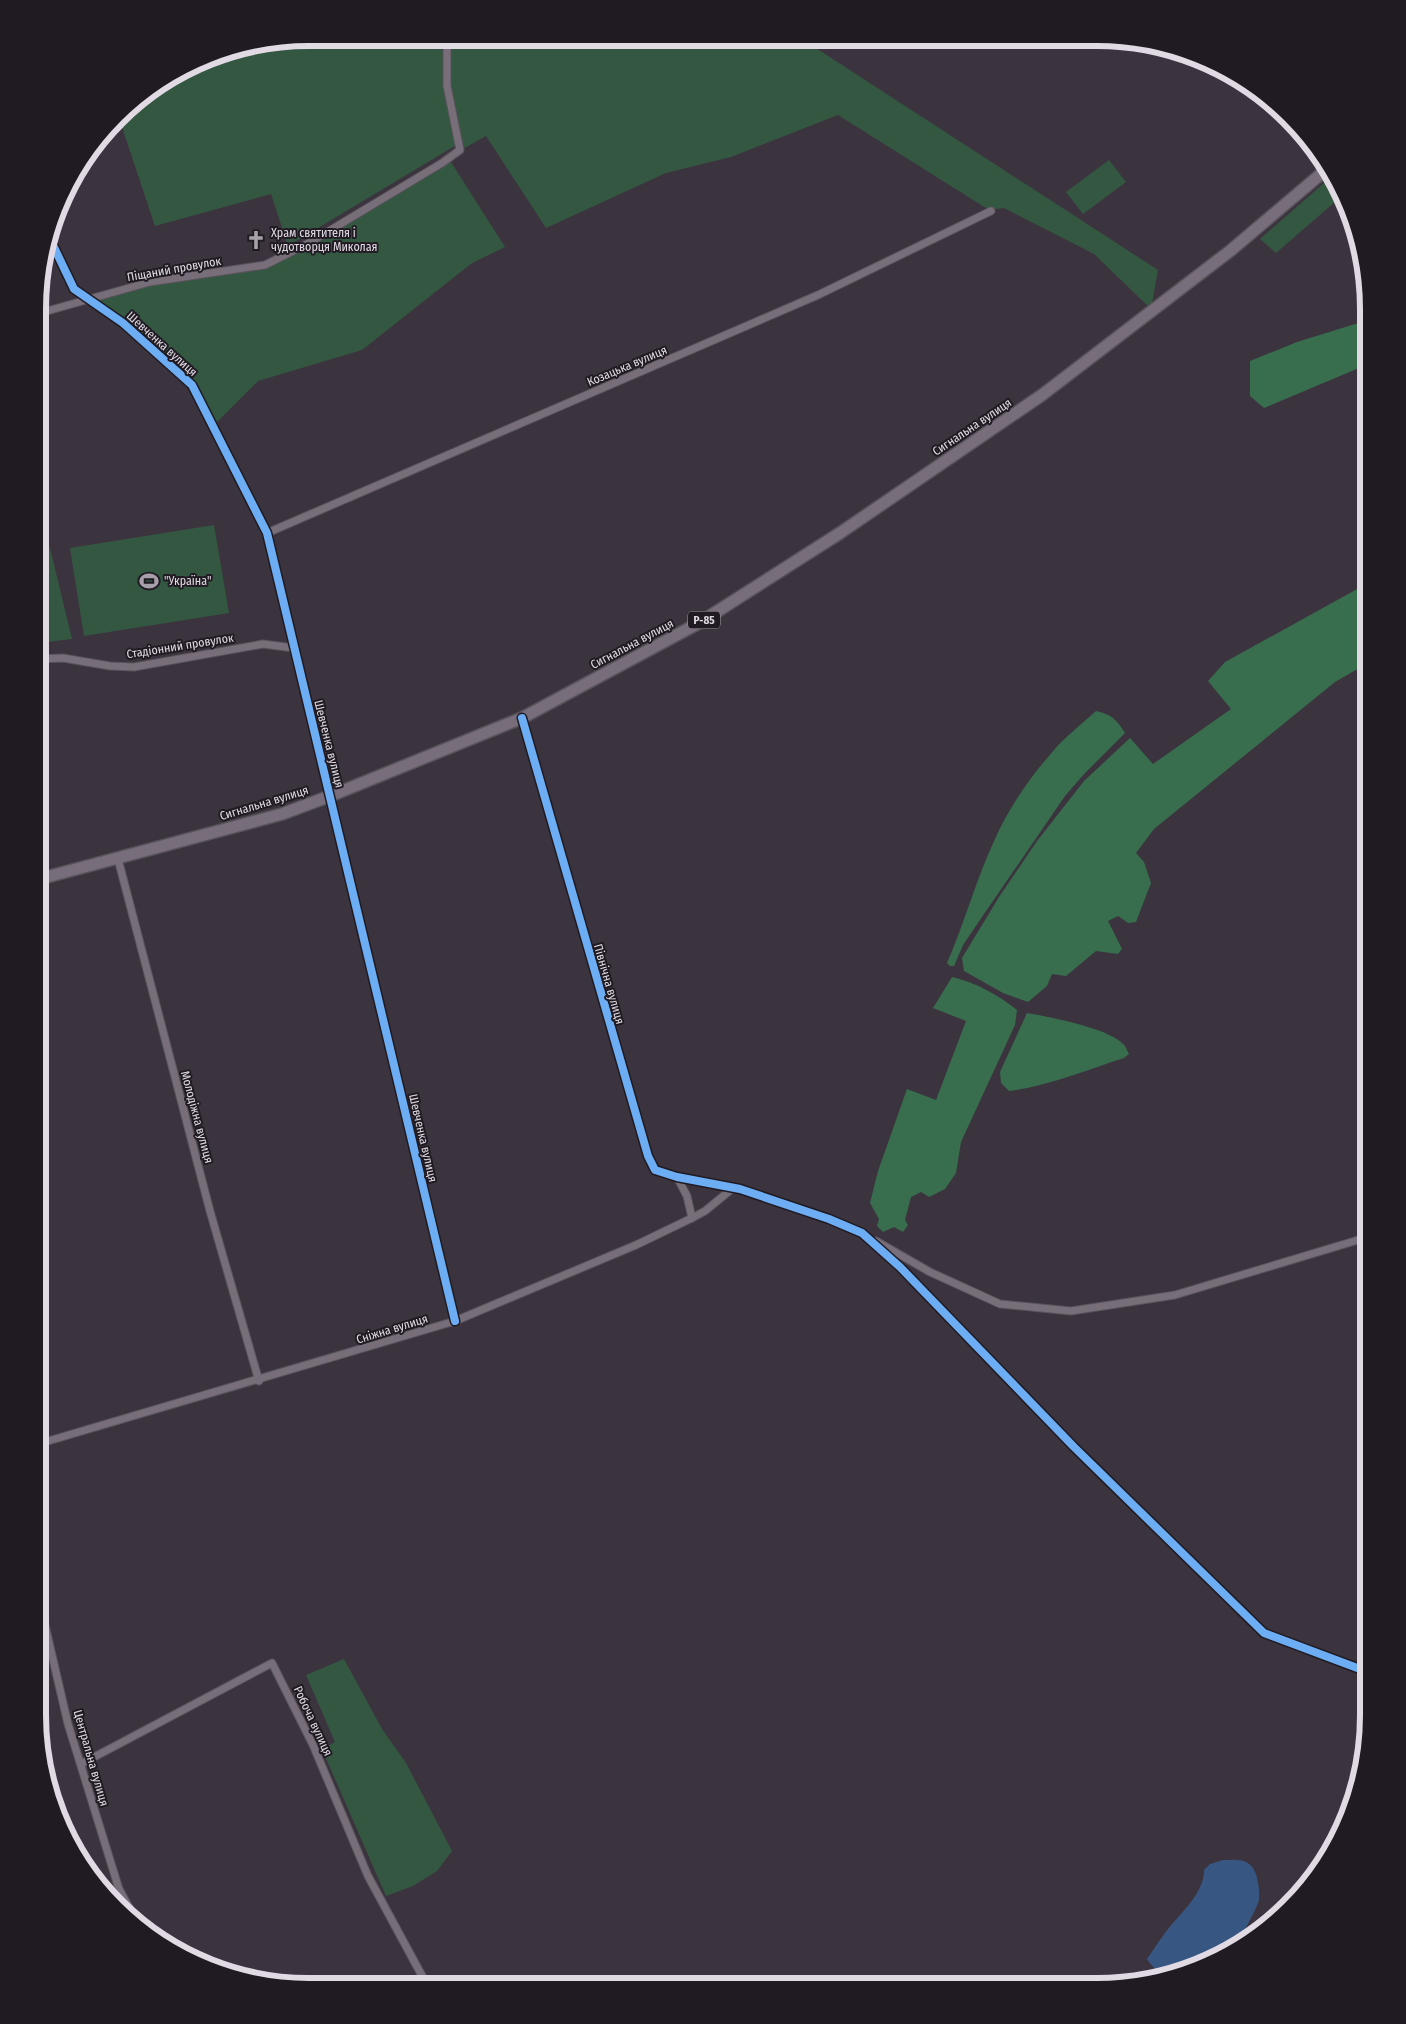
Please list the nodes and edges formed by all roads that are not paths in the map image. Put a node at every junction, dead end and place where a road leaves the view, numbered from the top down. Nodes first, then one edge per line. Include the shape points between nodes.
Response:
1 (447, 46) edge
2 (1322, 173) edge
3 (991, 211) dead end
4 (54, 247) edge
5 (89, 299) junction
6 (46, 311) edge
7 (267, 533) junction
8 (294, 648) junction
9 (46, 659) edge
10 (522, 718) junction
11 (330, 796) junction
12 (118, 859) junction
13 (46, 877) edge
14 (677, 1177) junction
15 (737, 1188) junction
16 (692, 1218) junction
17 (862, 1233) junction
18 (1360, 1240) edge
19 (455, 1322) junction
20 (259, 1380) junction
21 (46, 1442) edge
22 (46, 1629) edge
23 (1360, 1669) edge
24 (81, 1764) junction
25 (128, 1906) edge
26 (423, 1978) edge

1 - 5 street, Піщаний провулок via 447,86 460,150 309,243 265,265 150,282
2 - 10 main road, Сигнальна вулиця / Р-85 via 1230,251 1042,395 840,533 699,623
3 - 7 street, Козацька вулиця via 818,295
4 - 5 street, Шевченка вулиця via 74,288
5 - 6 street, Піщаний провулок
5 - 7 street, Шевченка вулиця via 123,323 192,385
7 - 8 street, Шевченка вулиця
8 - 9 street, Стадіонний провулок via 263,644 134,667
8 - 11 street, Шевченка вулиця
10 - 11 main road, Сигнальна вулиця / Р-85
10 - 14 street, Північна вулиця via 648,1156 655,1170
11 - 12 main road, Сигнальна вулиця / Р-85 via 282,814
11 - 19 street, Шевченка вулиця
12 - 13 main road, Сигнальна вулиця / Р-85
12 - 20 street, Молодіжна вулиця via 205,1192
14 - 15 street, Північна вулиця
14 - 16 street via 687,1196
15 - 16 street, Сніжна вулиця
15 - 17 street, Північна вулиця
16 - 19 street, Сніжна вулиця
17 - 18 street via 930,1272 1000,1304 1070,1311 1175,1295
17 - 23 street via 900,1267 1074,1447 1264,1633
19 - 20 street, Сніжна вулиця
20 - 21 street, Сніжна вулиця
22 - 24 street, Центральна вулиця via 68,1724
24 - 25 street, Центральна вулиця via 119,1889
24 - 26 street, Робоча вулиця via 272,1663 313,1746 368,1876

